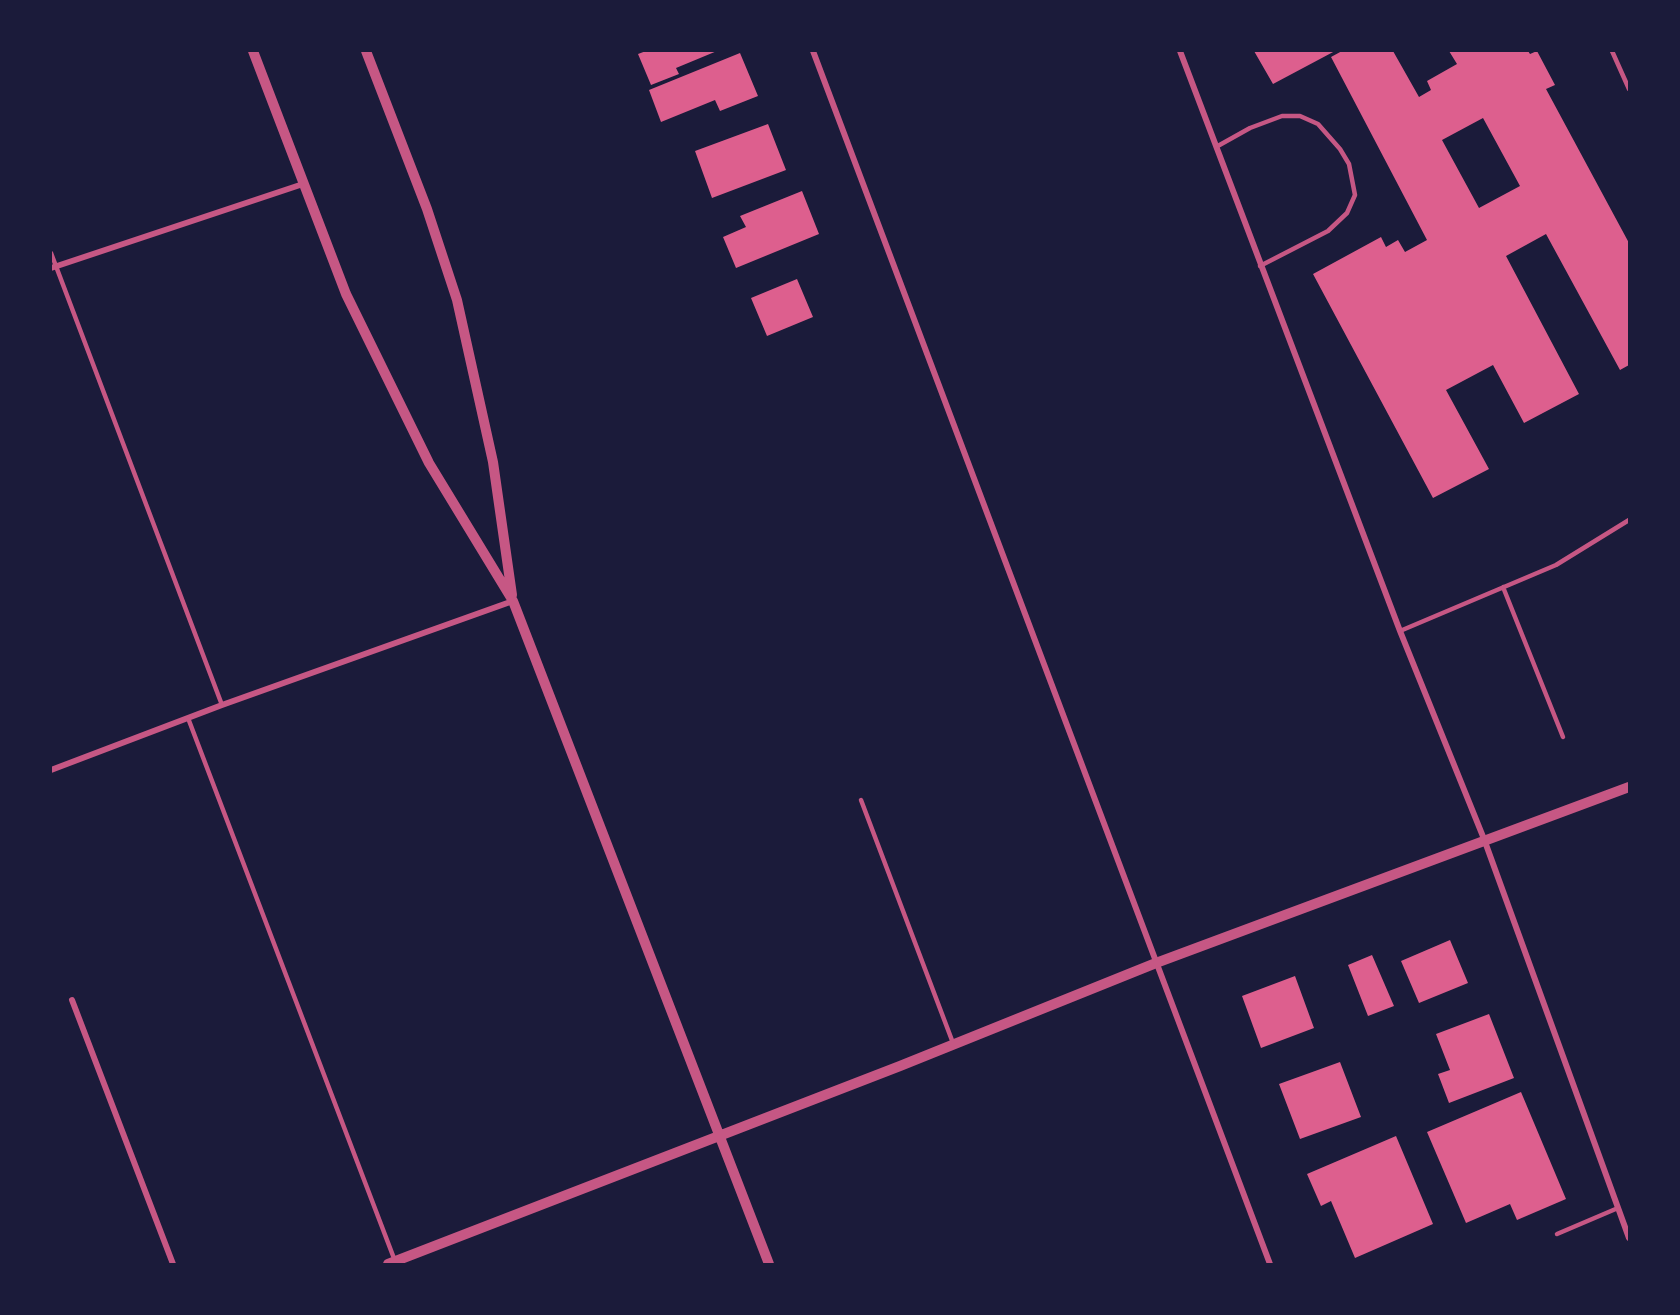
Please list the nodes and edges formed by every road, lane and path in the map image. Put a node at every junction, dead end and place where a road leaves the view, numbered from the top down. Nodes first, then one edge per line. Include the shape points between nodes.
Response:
1 (253, 51) edge
2 (366, 51) edge
3 (813, 51) edge
4 (1180, 51) edge
5 (1612, 51) edge
6 (1629, 89) edge
7 (1216, 147) junction
8 (303, 184) junction
9 (51, 253) edge
10 (1260, 266) junction
11 (53, 267) edge
12 (1629, 520) edge
13 (1503, 587) junction
14 (513, 602) junction
15 (1400, 631) junction
16 (222, 705) junction
17 (188, 718) junction
18 (1563, 737) dead end
19 (51, 770) edge
20 (1629, 787) edge
21 (861, 800) dead end
22 (1484, 839) junction
23 (1156, 963) junction
24 (72, 1000) dead end
25 (953, 1043) junction
26 (720, 1135) junction
27 (1618, 1208) junction
28 (1557, 1234) dead end
29 (1629, 1238) edge
30 (393, 1263) edge
31 (173, 1264) edge
32 (769, 1264) edge
33 (1270, 1264) edge

1 - 8 street
2 - 14 street via 427,209 457,300 493,462
3 - 23 street
4 - 7 street
5 - 6 lane
7 - 10 street
7 - 10 lane via 1282,116 1300,116 1318,124 1349,164 1355,195 1347,213 1328,231
8 - 11 street
8 - 14 street via 346,294 424,452
9 - 11 lane
10 - 15 street
11 - 16 lane
12 - 13 lane via 1556,565
13 - 15 lane
13 - 18 lane
14 - 16 street
14 - 26 street
15 - 22 street
16 - 17 street
17 - 19 street
17 - 30 lane
20 - 22 street
21 - 25 lane
22 - 23 street
22 - 27 street
23 - 25 street
23 - 33 street
24 - 31 street
25 - 26 street
26 - 30 street
26 - 32 street
27 - 28 lane
27 - 29 street

